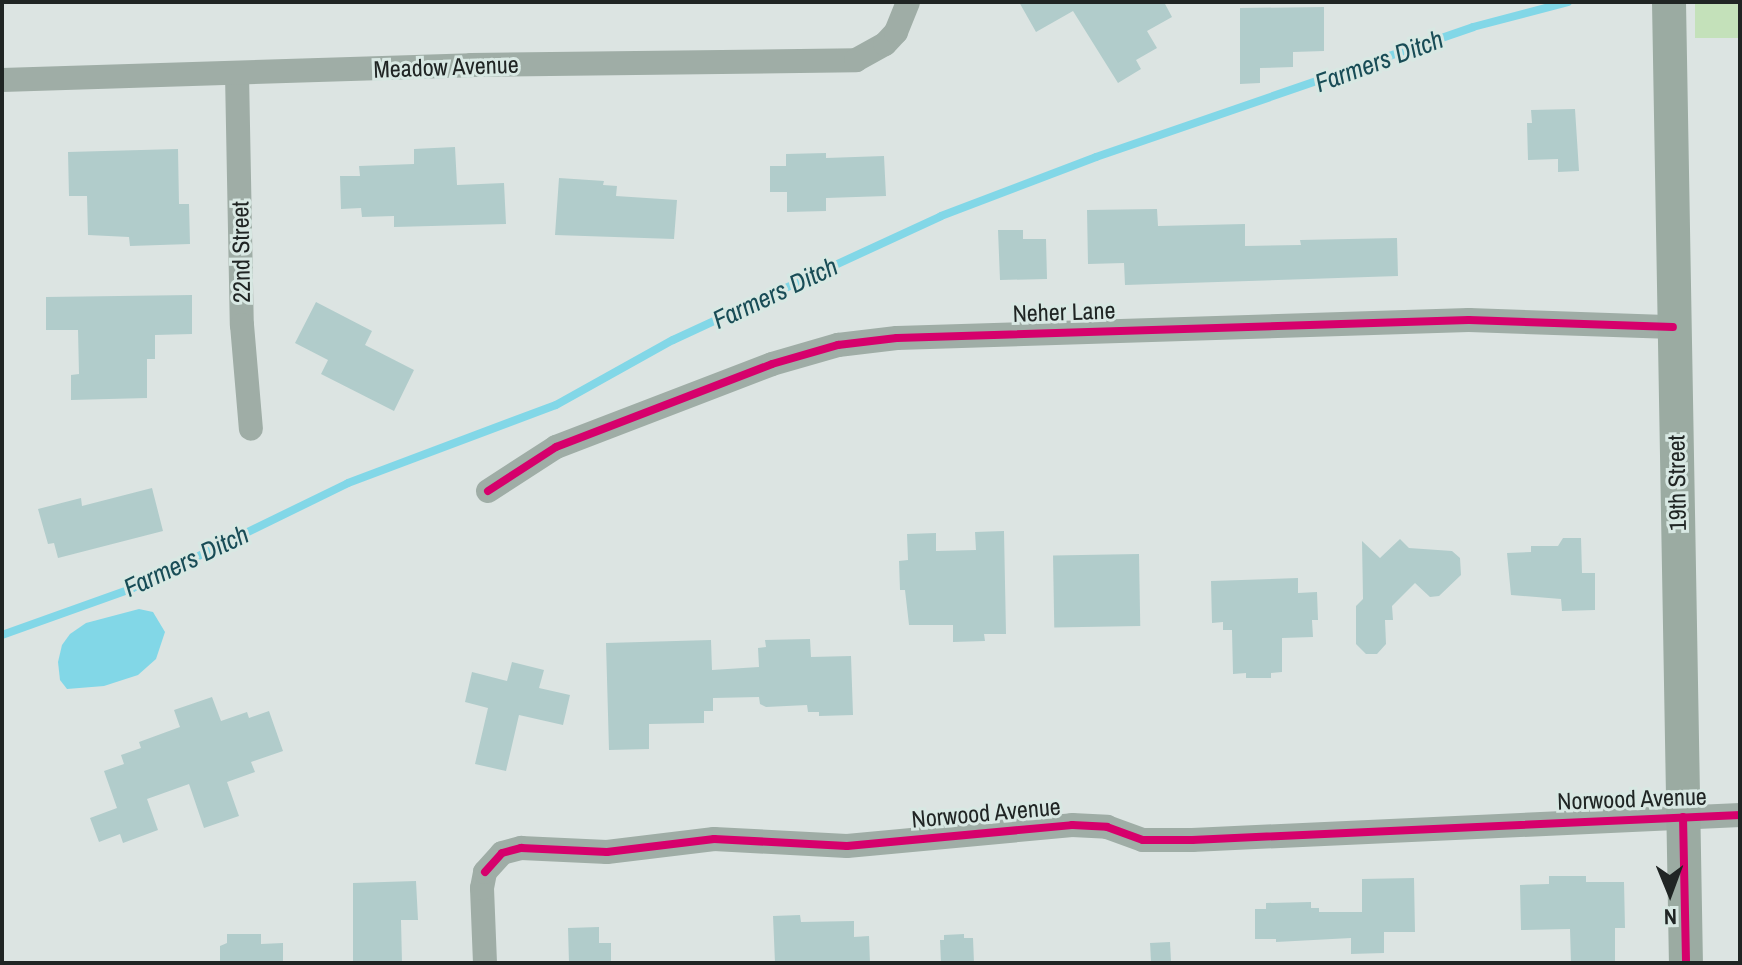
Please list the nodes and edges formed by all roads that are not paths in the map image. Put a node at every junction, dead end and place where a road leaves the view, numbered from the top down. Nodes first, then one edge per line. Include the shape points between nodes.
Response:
1 (908, 2) edge
2 (1669, 2) edge
3 (237, 74) junction
4 (2, 80) edge
5 (1673, 327) junction
6 (251, 429) dead end
7 (488, 491) dead end
8 (1740, 815) edge
9 (1683, 817) junction
10 (485, 963) edge
11 (1686, 963) edge

1 - 3 street, Meadow Avenue via 896,32 856,60
2 - 5 street, 19th Street
3 - 4 street, Meadow Avenue
3 - 6 street, 22nd Street via 242,325
5 - 7 street, Neher Lane via 1469,320 912,337 838,345 772,364 556,447
5 - 9 street, 19th Street
8 - 9 street, Norwood Avenue
9 - 10 street, Norwood Avenue via 1192,840 1143,840 1107,827 1072,825 847,846 714,839 607,852 521,848 502,853 485,872
9 - 11 street, 19th Street

